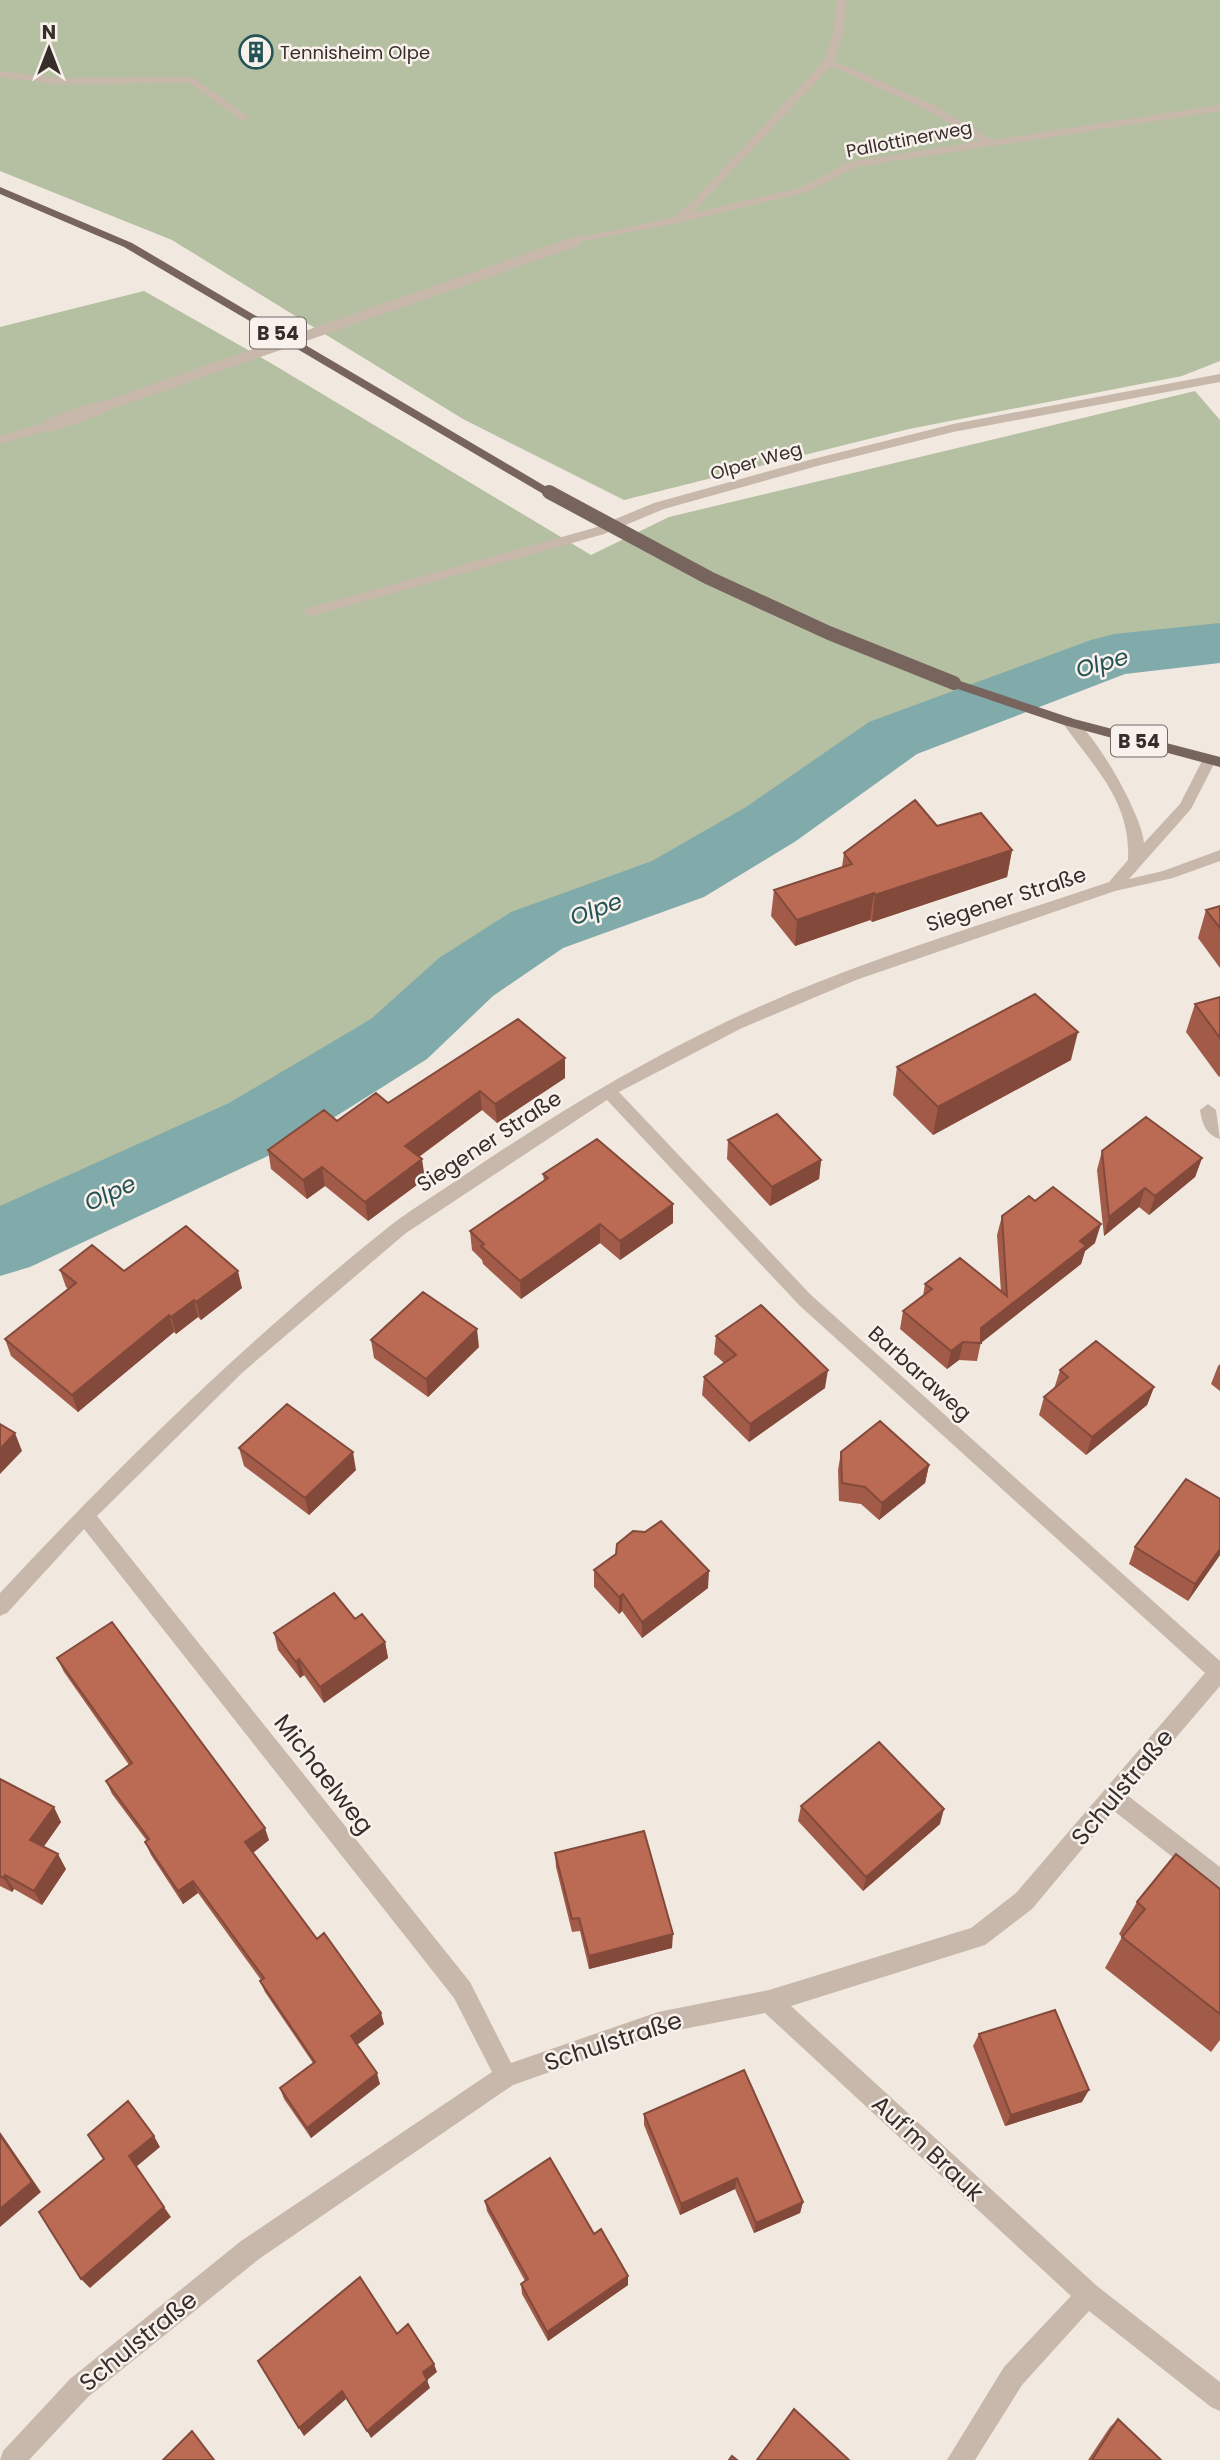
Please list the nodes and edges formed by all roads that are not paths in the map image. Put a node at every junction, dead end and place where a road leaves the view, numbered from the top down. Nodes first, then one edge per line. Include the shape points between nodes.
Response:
1 (842, 0) edge
2 (829, 62) junction
3 (0, 74) edge
4 (1220, 108) edge
5 (246, 118) dead end
6 (988, 142) junction
7 (0, 190) edge
8 (678, 220) junction
9 (1220, 378) edge
10 (0, 440) edge
11 (310, 612) dead end
12 (1069, 722) junction
13 (1214, 761) edge
14 (1220, 855) edge
15 (1136, 861) junction
16 (1114, 886) junction
17 (608, 1091) junction
18 (1208, 1110) dead end
19 (1220, 1133) edge
20 (85, 1515) junction
21 (0, 1607) edge
22 (1219, 1672) edge
23 (1114, 1798) junction
24 (1220, 1880) edge
25 (769, 2001) junction
26 (506, 2076) junction
27 (1088, 2295) junction
28 (1220, 2398) edge
29 (12, 2460) edge
30 (960, 2460) edge

1 - 2 street
2 - 6 street, Pallottinerweg via 921,102
2 - 8 street
3 - 5 street via 58,81 191,80
4 - 6 street, Pallottinerweg
6 - 8 street, Pallottinerweg via 853,164 803,190
7 - 12 main road, B 54, bridge via 128,245 549,492 709,578 954,683
8 - 10 street, Pallottinerweg, bridge via 577,241
9 - 11 street, Olper Weg via 953,428 817,462 659,506 599,531
12 - 13 main road, B 54
12 - 15 street via 1106,769 1126,807 1136,831
13 - 15 street, Siegener Straße via 1186,806
14 - 16 street, Siegener Straße via 1144,883
15 - 16 street, Siegener Straße
16 - 17 street, Siegener Straße via 849,976 736,1024
17 - 20 street, Siegener Straße via 400,1227 236,1367
17 - 22 street, Barbaraweg via 805,1300
18 - 19 street via 1210,1123
20 - 21 street, Siegener Straße
20 - 26 street, Michaelweg via 462,1990
22 - 23 street, Schulstraße
23 - 24 street
23 - 25 street, Schulstraße via 1024,1901 977,1937
25 - 26 street, Schulstraße via 658,2023
25 - 27 street, Auf'm Brauk
26 - 29 street, Schulstraße via 250,2250 79,2388
27 - 28 street, Auf'm Brauk
27 - 30 street via 1013,2376

